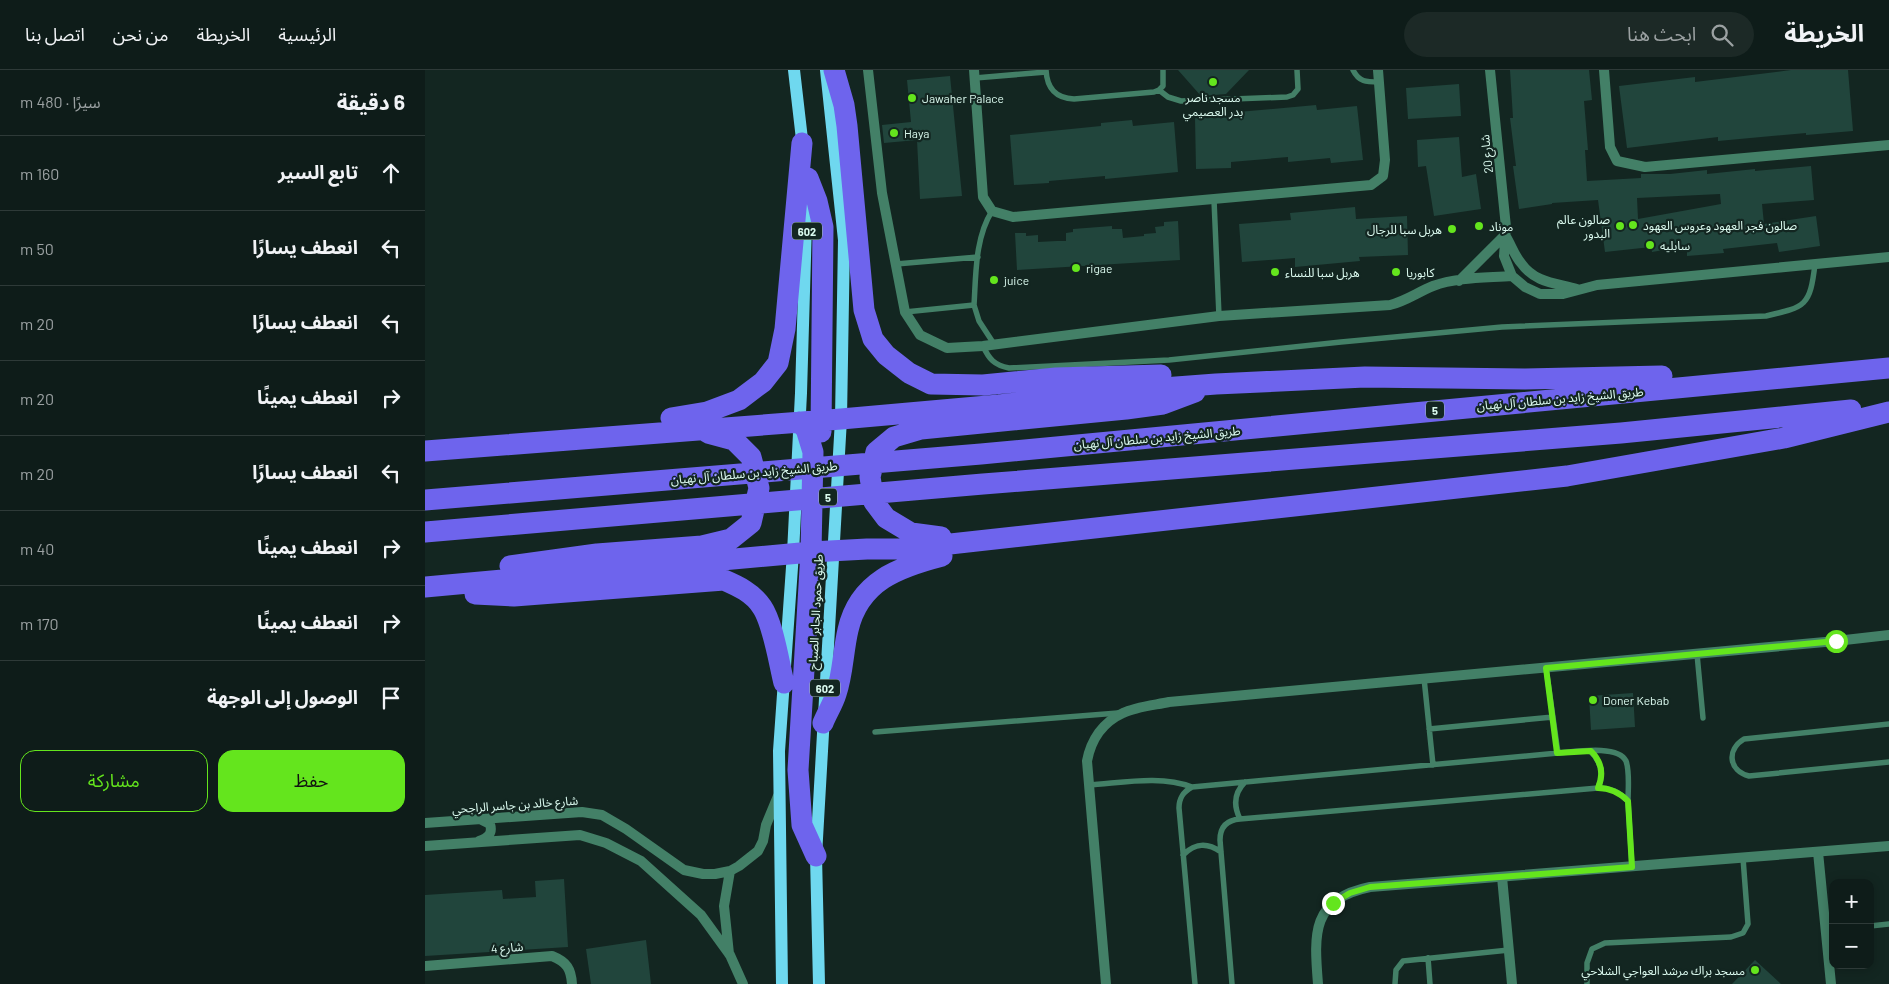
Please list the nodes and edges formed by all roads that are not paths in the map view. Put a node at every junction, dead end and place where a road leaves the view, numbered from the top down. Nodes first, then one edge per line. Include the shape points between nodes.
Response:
1 (794, 70) edge
2 (826, 70) edge
3 (834, 70) edge
4 (868, 70) edge
5 (1163, 70) edge
6 (1297, 70) edge
7 (1353, 70) edge
8 (1378, 70) edge
9 (1490, 70) edge
10 (1604, 70) edge
11 (1046, 71) edge
12 (974, 74) edge
13 (1379, 82) junction
14 (1159, 90) junction
15 (802, 143) junction
16 (1889, 145) edge
17 (808, 178) junction
18 (1214, 200) junction
19 (992, 211) junction
20 (1505, 235) junction
21 (977, 257) junction
22 (1889, 257) edge
23 (896, 264) junction
24 (1815, 264) junction
25 (1512, 276) junction
26 (1459, 280) junction
27 (1578, 289) junction
28 (974, 305) junction
29 (905, 312) junction
30 (1219, 316) junction
31 (994, 344) junction
32 (983, 346) junction
33 (1889, 368) edge
34 (1802, 376) junction
35 (1216, 384) junction
36 (1889, 406) edge
37 (1889, 412) edge
38 (831, 419) junction
39 (799, 422) junction
40 (695, 429) junction
41 (515, 443) junction
42 (425, 451) edge
43 (425, 500) edge
44 (425, 532) edge
45 (1008, 539) junction
46 (980, 541) junction
47 (833, 550) junction
48 (802, 553) junction
49 (425, 588) edge
50 (1889, 635) edge
51 (1697, 654) junction
52 (1546, 668) junction
53 (1424, 678) junction
54 (784, 683) junction
55 (1123, 712) junction
56 (1553, 717) junction
57 (1703, 718) dead end
58 (823, 723) junction
59 (1889, 724) edge
60 (1429, 729) junction
61 (875, 732) dead end
62 (1591, 751) junction
63 (1557, 753) junction
64 (1889, 762) edge
65 (1433, 765) junction
66 (1245, 782) junction
67 (1088, 785) junction
68 (1192, 787) junction
69 (1598, 788) junction
70 (780, 791) junction
71 (1628, 801) junction
72 (480, 819) junction
73 (1240, 819) junction
74 (425, 823) edge
75 (476, 842) junction
76 (425, 846) edge
77 (1889, 846) edge
78 (1221, 852) junction
79 (1818, 852) junction
80 (1183, 855) junction
81 (816, 856) junction
82 (1743, 858) junction
83 (1632, 867) junction
84 (730, 870) junction
85 (1502, 877) junction
86 (1889, 924) edge
87 (1874, 926) edge
88 (1829, 930) edge
89 (1509, 950) junction
90 (730, 955) junction
91 (1428, 958) junction
92 (425, 966) edge
93 (1830, 969) edge
94 (572, 984) edge
95 (743, 984) edge
96 (782, 984) edge
97 (819, 984) edge
98 (1106, 984) edge
99 (1195, 984) edge
100 (1232, 984) edge
101 (1318, 984) edge
102 (1395, 984) edge
103 (1431, 984) edge
104 (1512, 984) edge
105 (1587, 984) edge
106 (1831, 984) edge

1 - 15 main road, 602
2 - 38 main road via 844,240 841,392
3 - 35 highway via 847,126 863,310 873,340 886,355 909,373 931,384 983,385 1055,378 1170,375
4 - 23 street via 882,193
5 - 14 lane via 1163,86
6 - 14 lane via 1298,89 1293,96 1287,97 1181,101
7 - 13 lane via 1360,80
8 - 13 street
9 - 20 street, شارع 20
10 - 16 street via 1610,147 1617,161 1645,167
11 - 12 lane
11 - 14 lane via 1052,90 1069,98
12 - 19 street via 983,197
13 - 18 street via 1385,160 1383,176 1371,186
15 - 17 main road, 602
15 - 41 highway via 785,330 778,363 763,382 739,400 707,412
17 - 38 highway via 823,227
17 - 39 main road, 602
18 - 19 street via 1013,217
18 - 30 lane
19 - 21 lane via 986,221
20 - 25 street, شارع 20 via 1504,256
20 - 26 street
20 - 27 street via 1520,262 1533,276 1547,283
21 - 23 lane
21 - 28 lane
22 - 24 street
23 - 29 street
24 - 27 street
24 - 32 lane via 1807,299 1795,309 1766,316 1493,328 1169,360 1009,368 989,359
25 - 26 street
25 - 27 street via 1540,294 1563,294
26 - 30 street via 1434,286 1390,305
28 - 29 lane
28 - 31 lane via 979,321
29 - 32 street via 920,335 947,348
30 - 31 street
31 - 32 street
33 - 34 highway, طريق الشيخ زايد بن سلطان آل نهيان / 5
34 - 35 highway via 1365,377
34 - 43 highway, طريق الشيخ زايد بن سلطان آل نهيان / 5 via 981,454
35 - 38 highway
35 - 46 highway via 1163,404 921,429 894,437 876,452 870,477 874,502 886,518 911,533
36 - 44 highway, 5 via 1621,433
37 - 45 highway via 1784,438 1567,476
38 - 39 highway
38 - 47 highway via 821,528
39 - 40 highway
39 - 48 highway via 806,429 813,452
40 - 41 highway
40 - 49 highway via 734,440 751,457 759,488 751,523 731,539 702,546 597,554 503,567 459,575
41 - 42 highway
45 - 46 highway
45 - 58 highway via 914,563 890,573 873,585 854,609 837,693
46 - 47 highway via 905,549
47 - 48 highway
47 - 58 main road, طريق حمود الجابر الصباح / 602
48 - 49 highway
48 - 54 main road, طريق حمود الجابر الصباح
48 - 81 highway via 799,788 802,825
49 - 54 highway via 457,594 514,596 724,580 750,594 763,607
50 - 51 street
51 - 52 street
51 - 57 lane
52 - 53 street
52 - 56 lane
53 - 55 street via 1169,702
53 - 60 lane
54 - 70 main road, طريق حمود الجابر الصباح
55 - 61 lane
55 - 67 street via 1097,734 1090,746
56 - 60 lane
56 - 63 lane
58 - 81 main road, طريق حمود الجابر الصباح / 602
59 - 64 lane via 1744,739 1734,747 1732,760 1737,771 1749,776
60 - 65 lane
62 - 63 lane
62 - 69 lane via 1601,771
62 - 71 lane via 1611,751 1626,760
63 - 65 lane
65 - 66 lane
66 - 68 lane
66 - 73 lane via 1235,802
67 - 68 lane via 1159,780
67 - 98 street
68 - 80 lane via 1183,793 1179,802
69 - 71 lane via 1611,790
69 - 73 lane
70 - 84 street, شارع خالد بن جاسر الراجحي via 758,851
70 - 96 main road, طريق حمود الجابر الصباح
71 - 83 lane
72 - 74 street, شارع خالد بن جاسر الراجحي
72 - 75 street via 490,824 491,829 486,838
72 - 84 street, شارع خالد بن جاسر الراجحي via 582,812 602,815 684,870 703,874
73 - 78 lane via 1223,827 1220,833
75 - 76 street
75 - 90 street via 580,834 606,843 641,861 701,914
77 - 79 street
78 - 80 lane via 1205,844 1197,845
78 - 100 lane
79 - 82 street
79 - 88 street
80 - 99 lane
81 - 97 main road, طريق حمود الجابر الصباح / 602
82 - 83 street
82 - 105 lane via 1747,924 1743,933 1731,937 1605,943 1592,949 1587,963
83 - 85 street
84 - 90 street via 724,906
85 - 89 street
85 - 101 street via 1370,887 1341,898 1326,911 1317,930
86 - 87 lane
89 - 91 lane
89 - 104 street
90 - 95 street
91 - 102 lane via 1403,961 1396,970
91 - 103 lane
92 - 94 street, شارع 4 via 552,956 570,968
93 - 106 street

